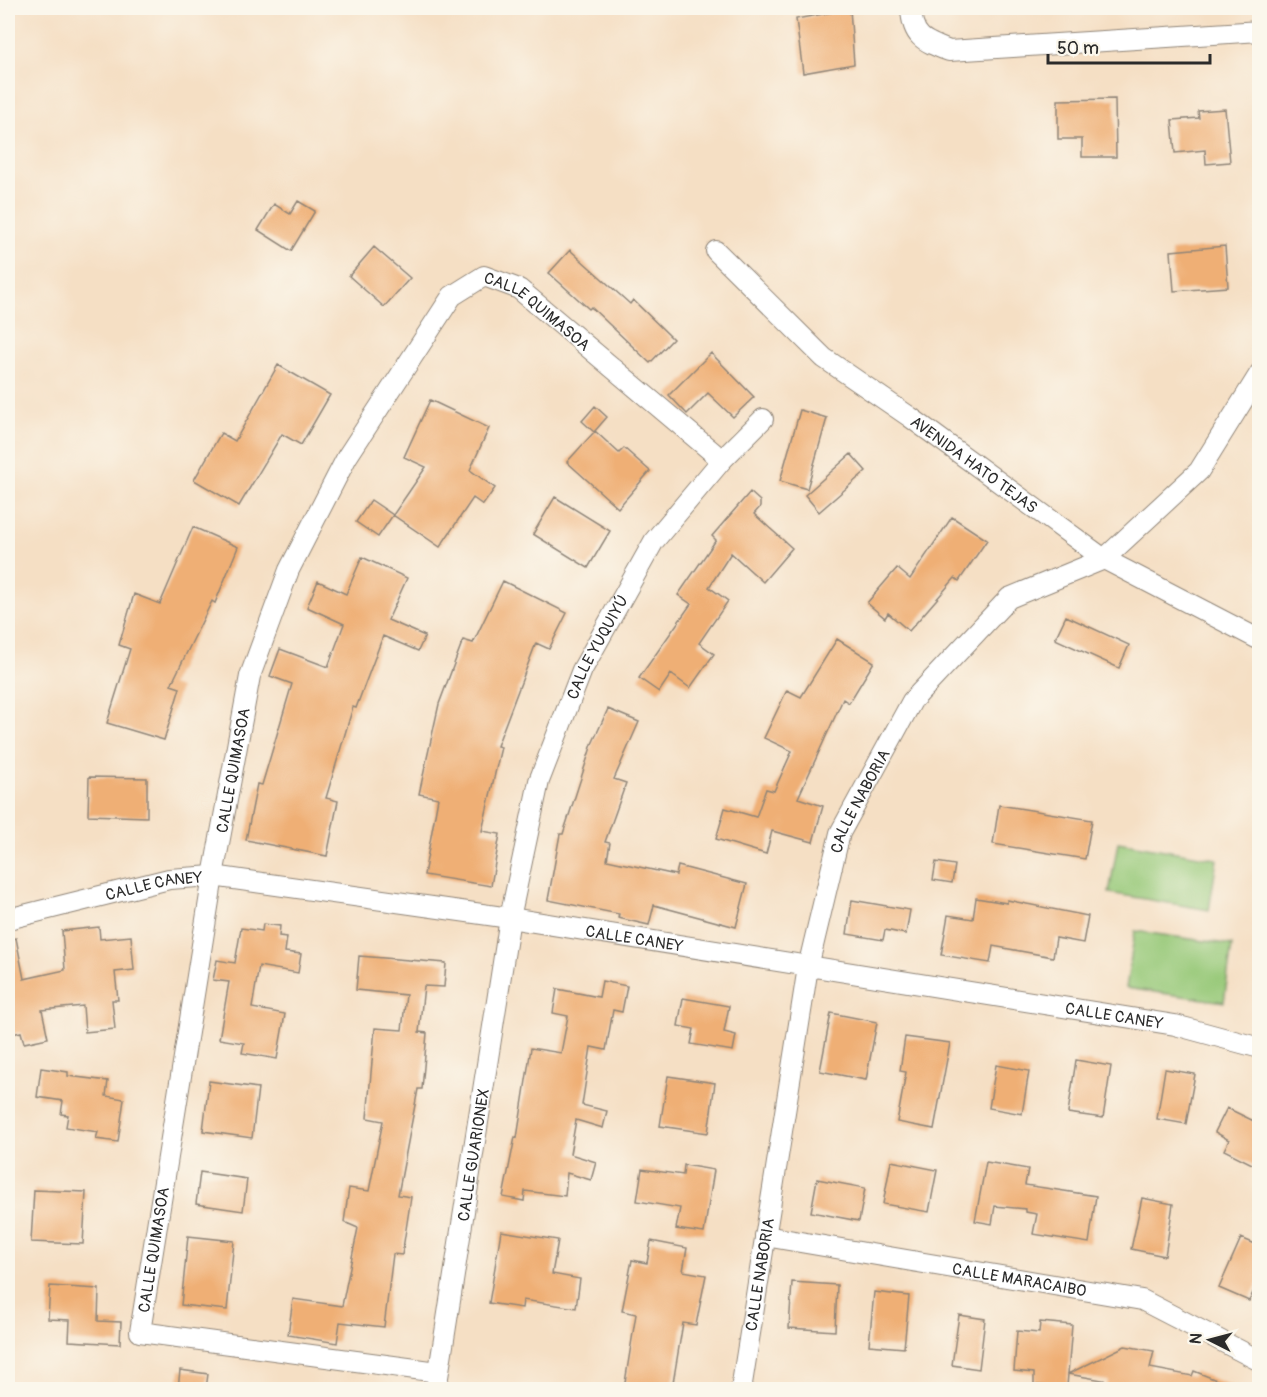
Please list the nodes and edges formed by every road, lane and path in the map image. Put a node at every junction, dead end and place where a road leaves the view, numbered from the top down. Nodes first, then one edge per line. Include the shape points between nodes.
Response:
1 (911, 8) edge
2 (1260, 31) edge
3 (716, 251) dead end
4 (1259, 374) edge
5 (763, 419) dead end
6 (722, 460) junction
7 (1104, 560) junction
8 (1260, 640) edge
9 (213, 876) junction
10 (510, 918) junction
11 (8, 919) edge
12 (808, 967) junction
13 (1260, 1048) edge
14 (765, 1236) junction
15 (1260, 1361) edge
16 (437, 1381) edge
17 (741, 1389) edge

1 - 2 street via 912,23 923,41 949,51
3 - 7 street, AVENIDA HATO TEJAS via 824,358
4 - 7 street, CALLE NABORIA via 1198,471
5 - 6 street, CALLE YUQUIYÚ
6 - 9 street, CALLE QUIMASOA via 519,289 484,276 452,296 347,457 289,570 250,676
6 - 10 street, CALLE YUQUIYÚ via 654,542 582,670 539,780
7 - 8 street, AVENIDA HATO TEJAS
7 - 12 street, CALLE NABORIA via 1009,598 912,700 840,833
9 - 10 street, CALLE CANEY
9 - 11 street, CALLE CANEY via 169,879
9 - 16 street, CALLE QUIMASOA via 140,1332
10 - 12 street, CALLE CANEY
10 - 16 street, CALLE GUARIONEX
12 - 13 street, CALLE CANEY via 1175,1025
12 - 14 street, CALLE NABORIA
14 - 15 street, CALLE MARACAIBO via 1142,1300
14 - 17 street, CALLE NABORIA

